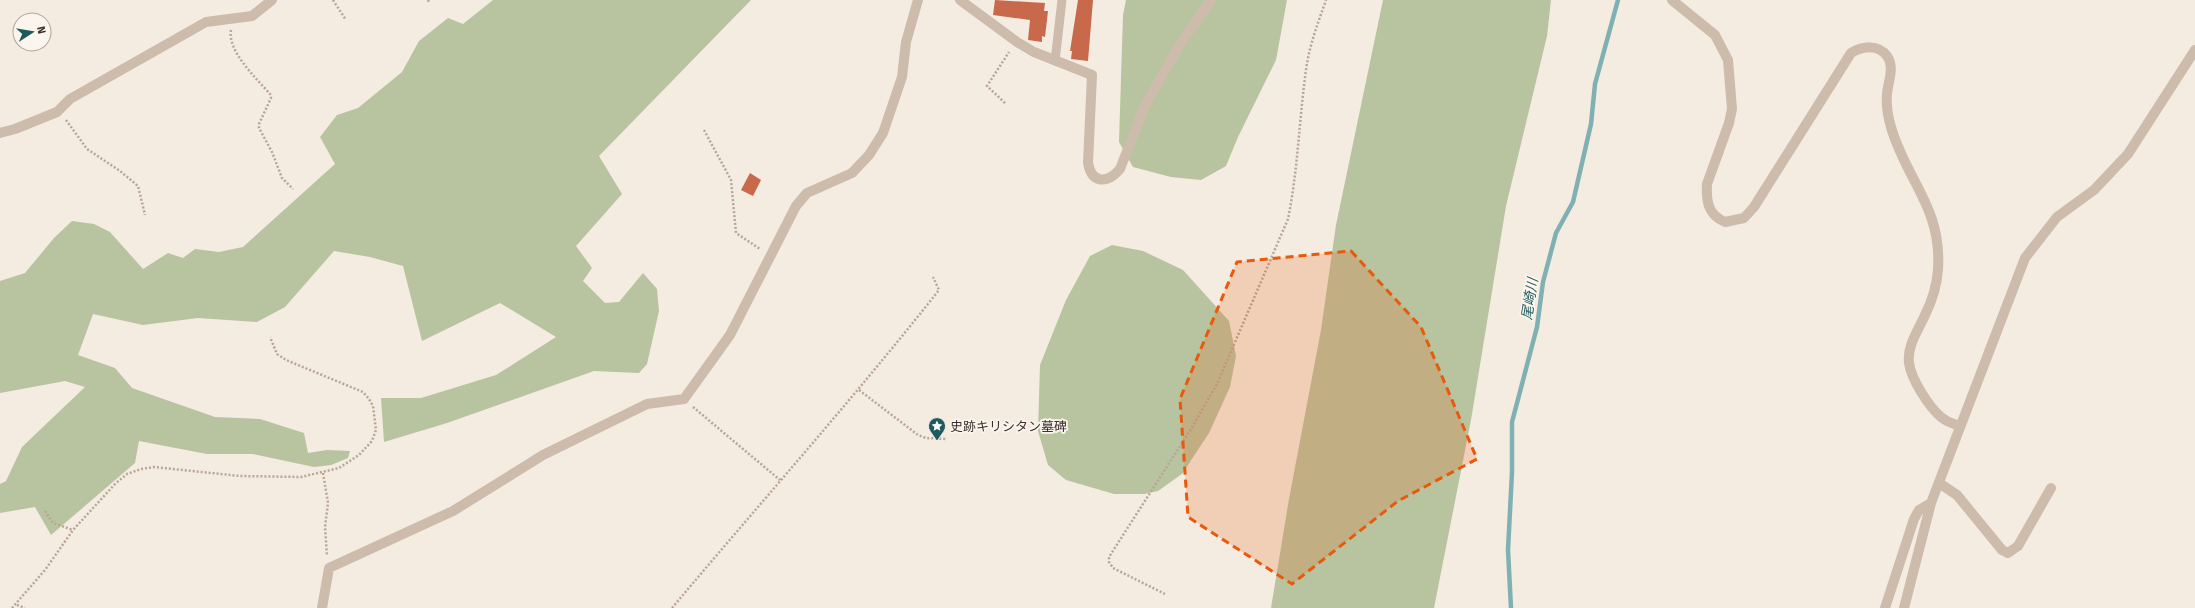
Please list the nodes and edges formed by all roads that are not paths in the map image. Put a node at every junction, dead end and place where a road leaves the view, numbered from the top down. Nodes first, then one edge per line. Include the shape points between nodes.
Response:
1 (272, 0) edge
2 (918, 0) edge
3 (960, 0) edge
4 (1062, 0) edge
5 (1211, 0) edge
6 (1672, 0) edge
7 (2195, 50) edge
8 (1055, 61) junction
9 (0, 133) edge
10 (1960, 426) junction
11 (1939, 483) junction
12 (2051, 488) dead end
13 (1931, 503) junction
14 (322, 608) edge
15 (1885, 608) edge
16 (1904, 608) edge

1 - 9 street via 252,16 206,22 70,99 59,110
2 - 14 street via 906,42 902,77 883,133 869,155 852,173 807,193 796,206 730,335 684,399 647,404 543,455 453,511 329,568
3 - 8 street via 1017,42
4 - 8 lane
5 - 8 street via 1177,49 1144,108 1120,169 1109,178 1093,177 1089,168 1092,75
6 - 10 street via 1715,35 1728,60 1732,109 1707,184 1709,208 1712,214 1725,222 1744,218 1754,207 1852,53 1858,49 1871,47 1877,48 1888,57 1891,71 1887,107 1890,126 1896,145 1929,208 1936,229 1938,249 1934,292 1910,345 1909,364 1914,381 1936,412 1946,421
7 - 10 street via 2128,154 2094,190 2057,217 2025,258
10 - 11 street
11 - 12 street via 1957,495 2002,550 2008,553 2018,546
11 - 13 street
13 - 15 street via 1919,510 1914,519
13 - 16 street

